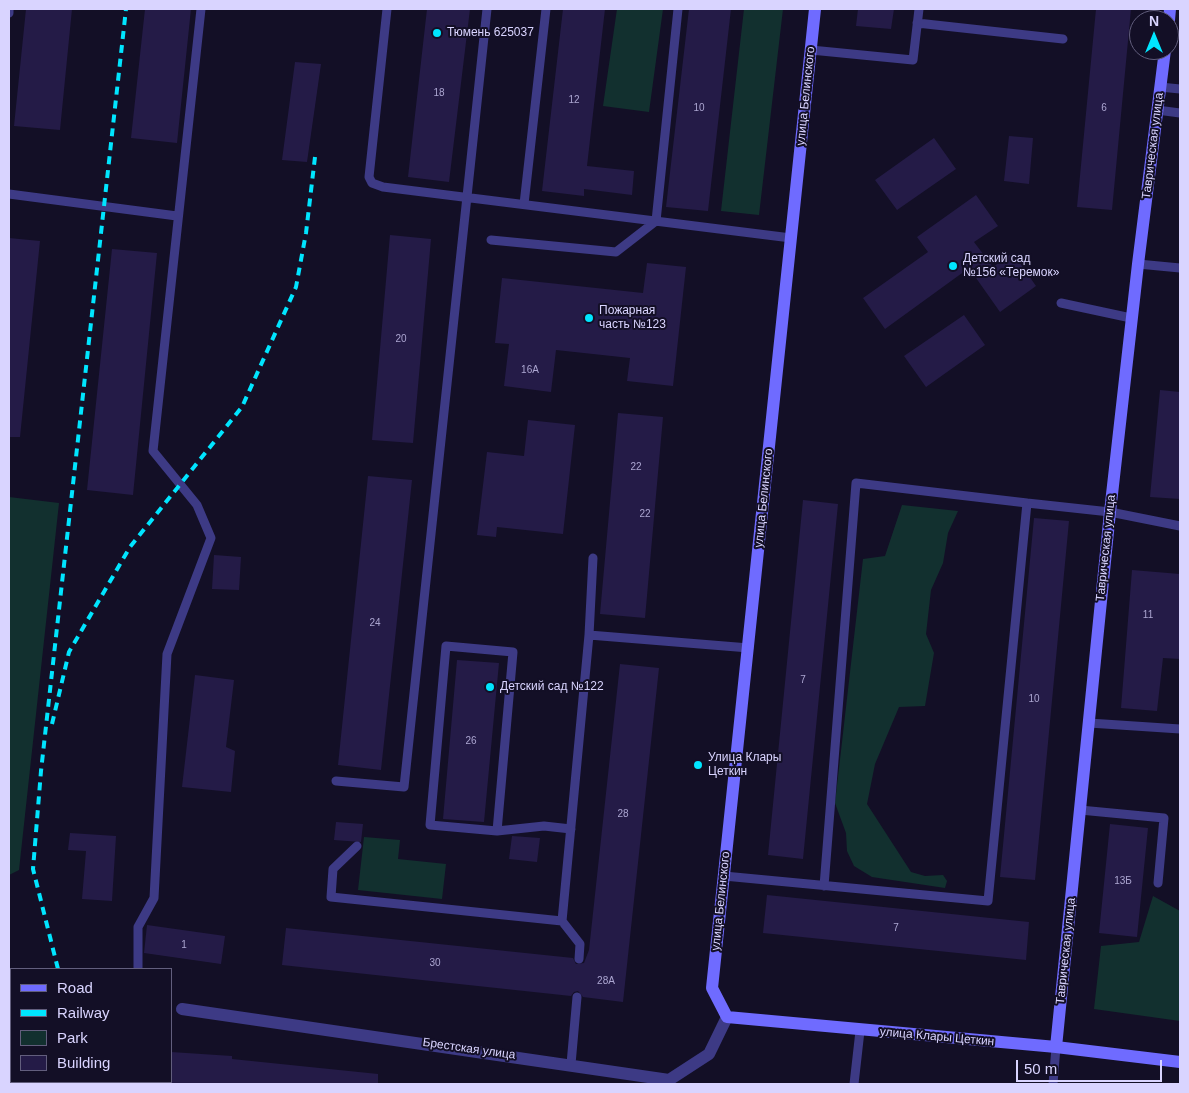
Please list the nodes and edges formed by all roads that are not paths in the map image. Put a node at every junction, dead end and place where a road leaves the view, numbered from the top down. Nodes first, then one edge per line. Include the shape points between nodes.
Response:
1 (9, 9) edge
2 (201, 9) edge
3 (387, 9) edge
4 (487, 9) edge
5 (546, 9) edge
6 (678, 9) edge
7 (815, 9) edge
8 (919, 9) edge
9 (9, 13) edge
10 (918, 23) junction
11 (1063, 39) dead end
12 (811, 50) junction
13 (1164, 60) edge
14 (1160, 88) junction
15 (1180, 89) edge
16 (1157, 110) junction
17 (1180, 113) edge
18 (9, 194) edge
19 (466, 196) junction
20 (524, 204) junction
21 (177, 216) junction
22 (656, 221) junction
23 (791, 238) junction
24 (491, 240) dead end
25 (1138, 264) junction
26 (1180, 268) edge
27 (1061, 303) dead end
28 (1131, 318) junction
29 (1027, 503) junction
30 (1110, 512) junction
31 (1180, 526) edge
32 (594, 558) dead end
33 (589, 635) junction
34 (749, 648) junction
35 (1089, 722) junction
36 (1180, 729) edge
37 (336, 781) dead end
38 (1080, 810) junction
39 (571, 829) junction
40 (497, 831) junction
41 (357, 846) dead end
42 (724, 876) junction
43 (1158, 883) dead end
44 (824, 886) junction
45 (562, 921) junction
46 (579, 959) dead end
47 (138, 968) edge
48 (577, 997) dead end
49 (176, 1010) edge
50 (727, 1017) junction
51 (860, 1031) junction
52 (1056, 1047) junction
53 (1180, 1062) edge
54 (571, 1064) junction
55 (854, 1084) edge
56 (1053, 1084) edge

1 - 9 lane
2 - 21 lane
3 - 19 lane via 369,177 383,187
4 - 19 lane
5 - 20 lane
6 - 22 lane
7 - 12 street, улица Белинского
8 - 10 lane
10 - 11 lane
10 - 12 lane via 913,60
12 - 23 street, улица Белинского
13 - 14 street, Таврическая улица
14 - 15 lane
14 - 16 street, Таврическая улица
16 - 17 lane
16 - 25 street, Таврическая улица
18 - 21 lane
19 - 20 lane
19 - 37 lane via 404,787
20 - 22 lane
21 - 47 lane via 153,451 197,505 211,538 167,654 154,898 138,927
22 - 23 lane
22 - 24 lane via 616,252
23 - 34 street, улица Белинского
25 - 26 lane
25 - 28 street, Таврическая улица
27 - 28 lane
28 - 30 street, Таврическая улица
29 - 30 lane
29 - 44 lane via 988,901
29 - 44 lane via 856,483
30 - 31 lane
30 - 35 street, Таврическая улица
32 - 33 lane
33 - 34 lane
33 - 39 lane
34 - 42 street, улица Белинского
35 - 36 lane
35 - 38 street, Таврическая улица
38 - 43 lane via 1164,818
38 - 52 street, Таврическая улица
39 - 40 lane via 544,826
39 - 45 lane
40 - 40 lane via 430,825 446,646 513,652
41 - 45 lane via 333,869 330,897
42 - 44 lane
42 - 50 street, улица Белинского via 712,988
45 - 46 lane via 580,944
48 - 54 lane
49 - 54 street, Брестская улица
50 - 51 street, улица Клары Цеткин
50 - 54 street, Брестская улица via 709,1054 669,1080
51 - 52 street, улица Клары Цеткин
51 - 55 lane
52 - 53 street, улица Клары Цеткин
52 - 56 lane

